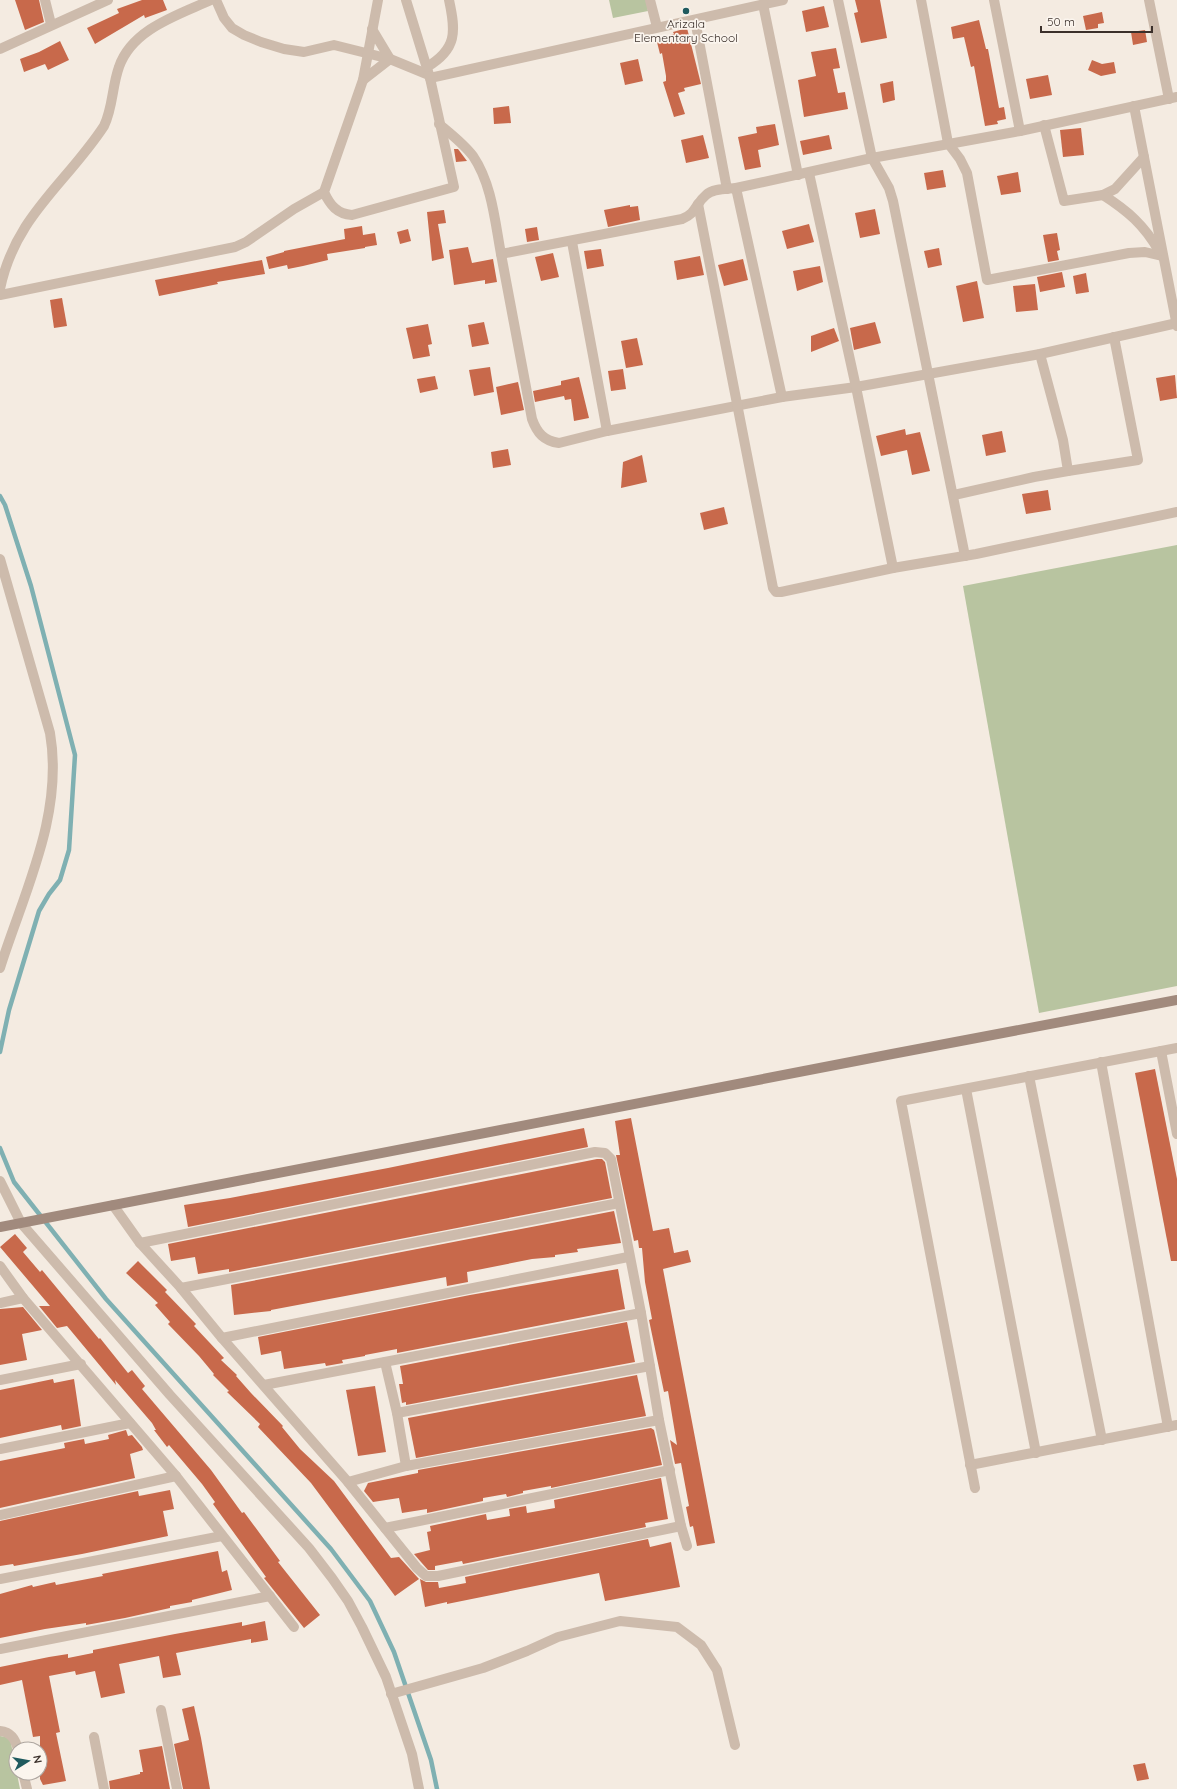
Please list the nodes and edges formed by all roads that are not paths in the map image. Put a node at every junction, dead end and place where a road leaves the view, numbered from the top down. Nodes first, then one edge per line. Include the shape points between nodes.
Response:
1 (45, 0) edge
2 (107, 0) edge
3 (211, 0) edge
4 (216, 0) edge
5 (378, 0) edge
6 (406, 0) edge
7 (449, 0) edge
8 (650, 0) edge
9 (782, 0) edge
10 (838, 0) edge
11 (921, 0) edge
12 (994, 0) edge
13 (1149, 0) edge
14 (763, 4) junction
15 (696, 20) junction
16 (51, 24) junction
17 (657, 27) junction
18 (372, 29) junction
19 (0, 49) edge
20 (367, 53) junction
21 (390, 59) junction
22 (428, 73) junction
23 (363, 80) junction
24 (1173, 98) edge
25 (1134, 106) junction
26 (439, 124) junction
27 (1044, 125) junction
28 (1020, 131) junction
29 (948, 143) junction
30 (1144, 157) junction
31 (872, 158) junction
32 (809, 173) junction
33 (798, 175) junction
34 (732, 188) junction
35 (324, 192) junction
36 (1103, 195) junction
37 (698, 204) junction
38 (572, 242) junction
39 (502, 254) junction
40 (1162, 256) junction
41 (0, 289) edge
42 (0, 295) edge
43 (1177, 324) edge
44 (1114, 337) junction
45 (1040, 354) junction
46 (930, 373) junction
47 (856, 387) junction
48 (782, 397) junction
49 (739, 406) junction
50 (607, 431) junction
51 (1068, 471) junction
52 (954, 495) junction
53 (1177, 512) edge
54 (965, 556) junction
55 (0, 560) edge
56 (893, 568) junction
57 (0, 968) edge
58 (1177, 1000) edge
59 (1177, 1048) edge
60 (1161, 1051) junction
61 (1101, 1062) junction
62 (1029, 1076) junction
63 (966, 1089) junction
64 (1177, 1134) edge
65 (0, 1181) edge
66 (618, 1203) junction
67 (113, 1205) junction
68 (25, 1222) junction
69 (0, 1227) edge
70 (140, 1243) junction
71 (628, 1257) junction
72 (0, 1266) edge
73 (181, 1288) junction
74 (23, 1298) junction
75 (0, 1303) edge
76 (641, 1313) junction
77 (222, 1338) junction
78 (385, 1362) junction
79 (81, 1364) junction
80 (650, 1366) junction
81 (0, 1380) edge
82 (264, 1385) junction
83 (397, 1413) junction
84 (659, 1420) junction
85 (130, 1423) junction
86 (1172, 1426) edge
87 (1102, 1440) junction
88 (0, 1449) edge
89 (1036, 1453) junction
90 (970, 1465) junction
91 (406, 1466) junction
92 (670, 1470) junction
93 (176, 1476) junction
94 (348, 1482) junction
95 (975, 1488) dead end
96 (0, 1515) edge
97 (681, 1526) junction
98 (385, 1528) junction
99 (222, 1536) junction
100 (687, 1546) dead end
101 (0, 1580) edge
102 (270, 1596) junction
103 (294, 1627) dead end
104 (0, 1649) edge
105 (391, 1694) junction
106 (161, 1710) dead end
107 (0, 1731) edge
108 (94, 1737) dead end
109 (15, 1741) edge
110 (735, 1745) dead end
111 (104, 1789) edge
112 (177, 1789) edge
113 (420, 1789) edge

1 - 16 street
2 - 16 street
3 - 41 street via 167,20 128,48 119,66 104,126 25,224 10,254
4 - 20 street via 232,28 261,42 298,52 334,45
5 - 18 street
6 - 22 street
7 - 22 street via 454,28 452,44
8 - 17 street
9 - 14 street
10 - 31 street
11 - 29 street
12 - 28 street
13 - 24 street
14 - 15 street
14 - 33 street
15 - 17 street
15 - 34 street
16 - 19 street
17 - 22 street
18 - 20 street
18 - 21 street
20 - 21 street
20 - 23 street
21 - 22 street
21 - 23 street
22 - 26 street
23 - 35 street
24 - 25 street
25 - 27 street
25 - 30 street
26 - 35 street via 454,187 352,215 335,209
26 - 39 street via 473,157 490,198
27 - 28 street
27 - 36 street via 1064,201
28 - 29 street
29 - 31 street
29 - 40 street via 967,173 987,280 1129,254 1145,252
30 - 36 street via 1115,189
30 - 40 street
31 - 32 street
31 - 46 street via 892,197
32 - 33 street
32 - 47 street
33 - 34 street
34 - 37 street via 710,192
34 - 48 street
35 - 42 street via 235,247
36 - 40 street via 1125,209 1147,231
37 - 38 street via 693,213 682,219
37 - 49 street
38 - 39 street
38 - 50 street
39 - 50 street via 532,419 536,429 544,438 559,443
40 - 43 street
43 - 44 street
44 - 45 street
44 - 51 street via 1138,460
45 - 46 street
45 - 51 street via 1063,440
46 - 47 street
46 - 52 street
47 - 48 street
47 - 56 street
48 - 49 street
49 - 50 street
49 - 56 street via 776,592
51 - 52 street
52 - 54 street
53 - 54 street
54 - 56 street
55 - 57 street via 53,751 50,801 41,853
58 - 67 street
59 - 60 street
60 - 61 street
60 - 64 street
61 - 62 street
61 - 86 street
62 - 63 street
62 - 87 street
63 - 89 street
63 - 90 street via 901,1101
65 - 68 street
66 - 70 street via 611,1160 605,1153 595,1152
66 - 71 street
66 - 73 street
67 - 68 street
67 - 70 street
68 - 69 street
68 - 105 street via 170,1395 310,1548 348,1601 386,1677
70 - 73 street
71 - 76 street
71 - 77 street
72 - 74 street
73 - 77 street
74 - 75 street
74 - 79 street
76 - 78 street
76 - 80 street
77 - 82 street
78 - 82 street
78 - 83 street
79 - 81 street
79 - 85 street
80 - 83 street
80 - 84 street
82 - 94 street
83 - 91 street
84 - 91 street
84 - 92 street
85 - 88 street
85 - 93 street
86 - 87 street
87 - 89 street
89 - 90 street
90 - 95 street
91 - 94 street
92 - 97 street
92 - 98 street
93 - 96 street
93 - 99 street
94 - 98 street
97 - 98 street via 431,1576 426,1576 417,1568
97 - 100 street
99 - 101 street
99 - 102 street
102 - 103 street
102 - 104 street
105 - 110 street via 483,1668 527,1652 558,1636 620,1621 677,1627 701,1645 717,1670
105 - 113 street via 412,1754
106 - 112 street
107 - 109 street via 10,1734
108 - 111 street

